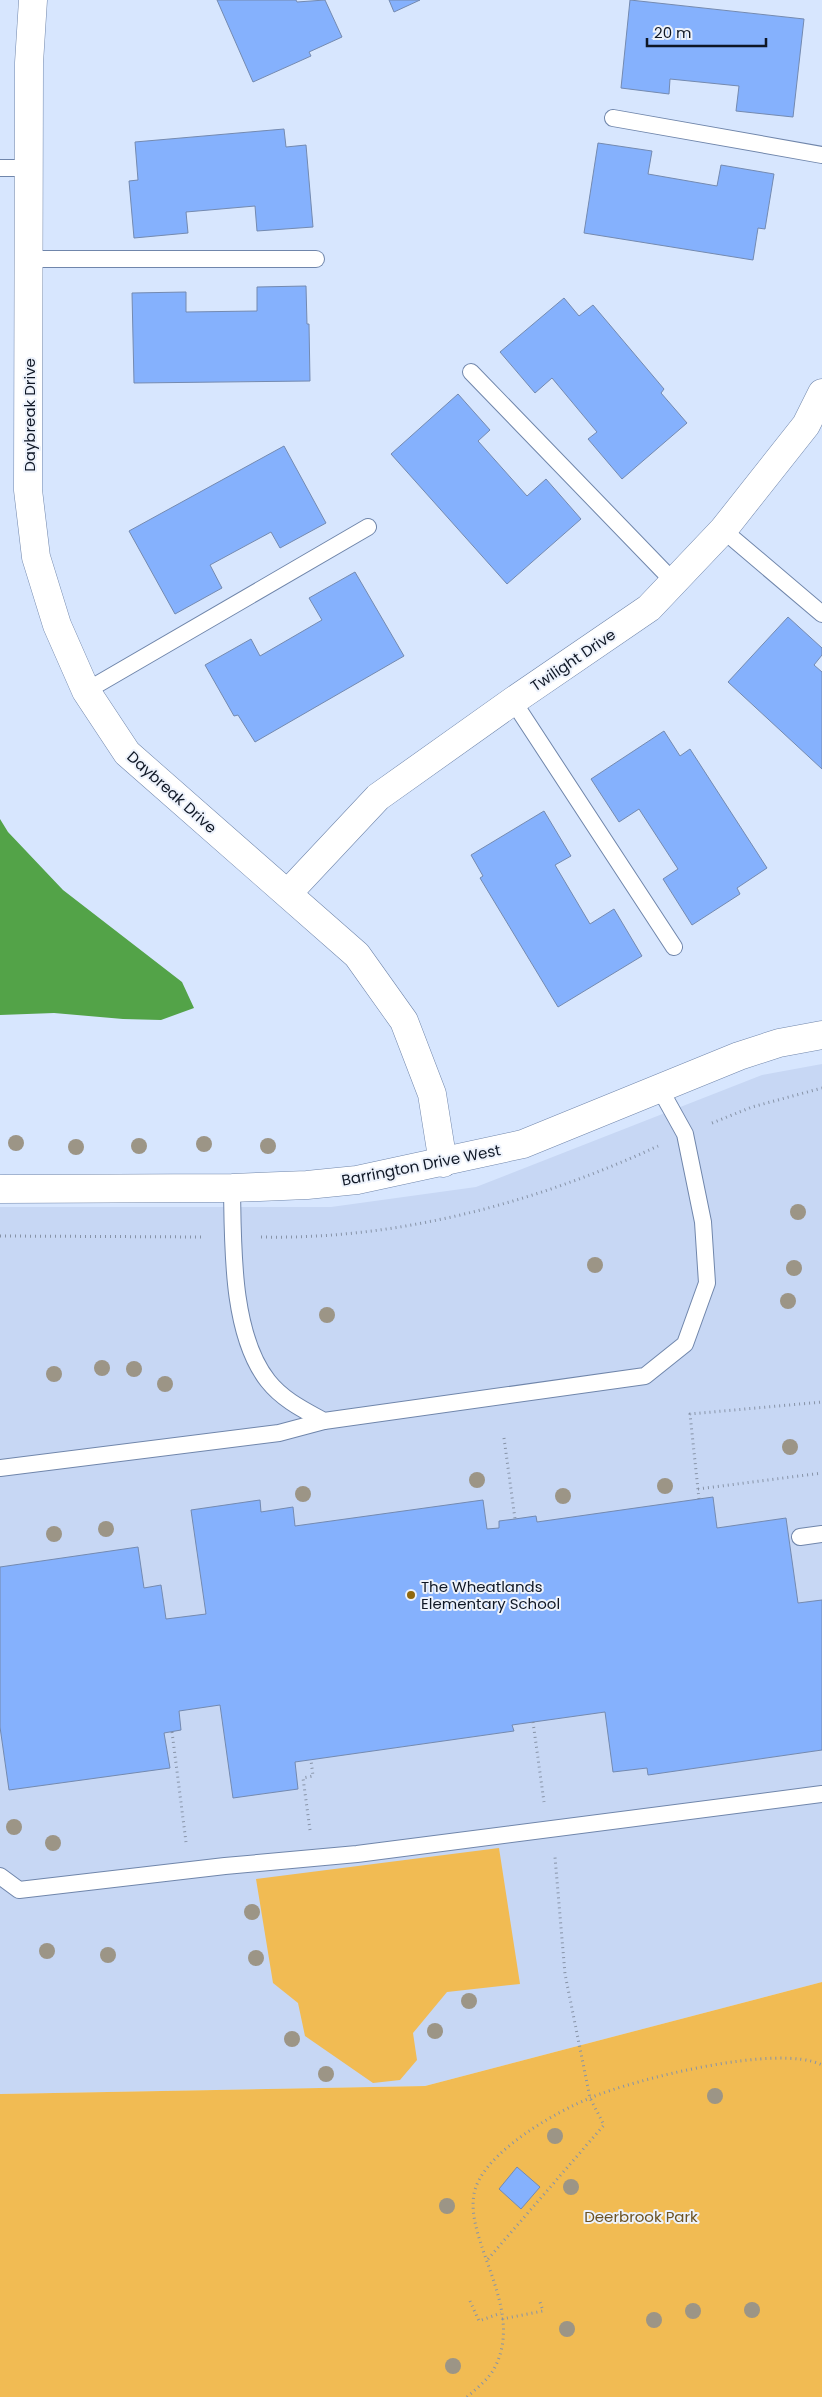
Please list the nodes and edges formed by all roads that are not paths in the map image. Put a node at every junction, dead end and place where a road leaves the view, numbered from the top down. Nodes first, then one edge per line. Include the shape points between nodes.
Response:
1 (33, 0) edge
2 (613, 118) dead end
3 (822, 155) edge
4 (0, 168) edge
5 (30, 168) junction
6 (30, 259) junction
7 (316, 259) dead end
8 (471, 372) dead end
9 (822, 393) edge
10 (368, 527) dead end
11 (723, 530) junction
12 (674, 582) junction
13 (822, 614) edge
14 (86, 692) junction
15 (513, 700) junction
16 (288, 893) junction
17 (674, 947) dead end
18 (822, 1035) edge
19 (660, 1089) junction
20 (443, 1163) junction
21 (232, 1188) junction
22 (0, 1189) edge
23 (324, 1420) junction
24 (0, 1468) edge
25 (822, 1534) edge
26 (800, 1538) dead end
27 (822, 1794) edge
28 (0, 1876) edge

1 - 5 street, Daybreak Drive via 29,63
2 - 3 lane
4 - 5 lane
5 - 6 street, Daybreak Drive
6 - 7 lane
6 - 14 street, Daybreak Drive via 28,490 36,557 57,625
8 - 12 lane
9 - 11 street, Twilight Drive via 806,424
10 - 14 lane
11 - 12 street, Twilight Drive
11 - 13 lane
12 - 15 street, Twilight Drive via 649,608
14 - 16 street, Daybreak Drive via 127,753
15 - 16 street, Twilight Drive via 378,798
15 - 17 lane
16 - 20 street, Daybreak Drive via 357,955 404,1021 432,1094
18 - 19 street, Barrington Drive West via 779,1043 739,1056
19 - 20 street, Barrington Drive West via 523,1144
19 - 23 lane via 685,1134 703,1222 707,1283 684,1344 645,1376
20 - 21 street, Barrington Drive West via 357,1180
21 - 22 street, Barrington Drive West
21 - 23 lane via 241,1318 251,1351 268,1381 287,1399
23 - 24 lane via 279,1434
25 - 26 lane
27 - 28 lane via 314,1858 19,1890

